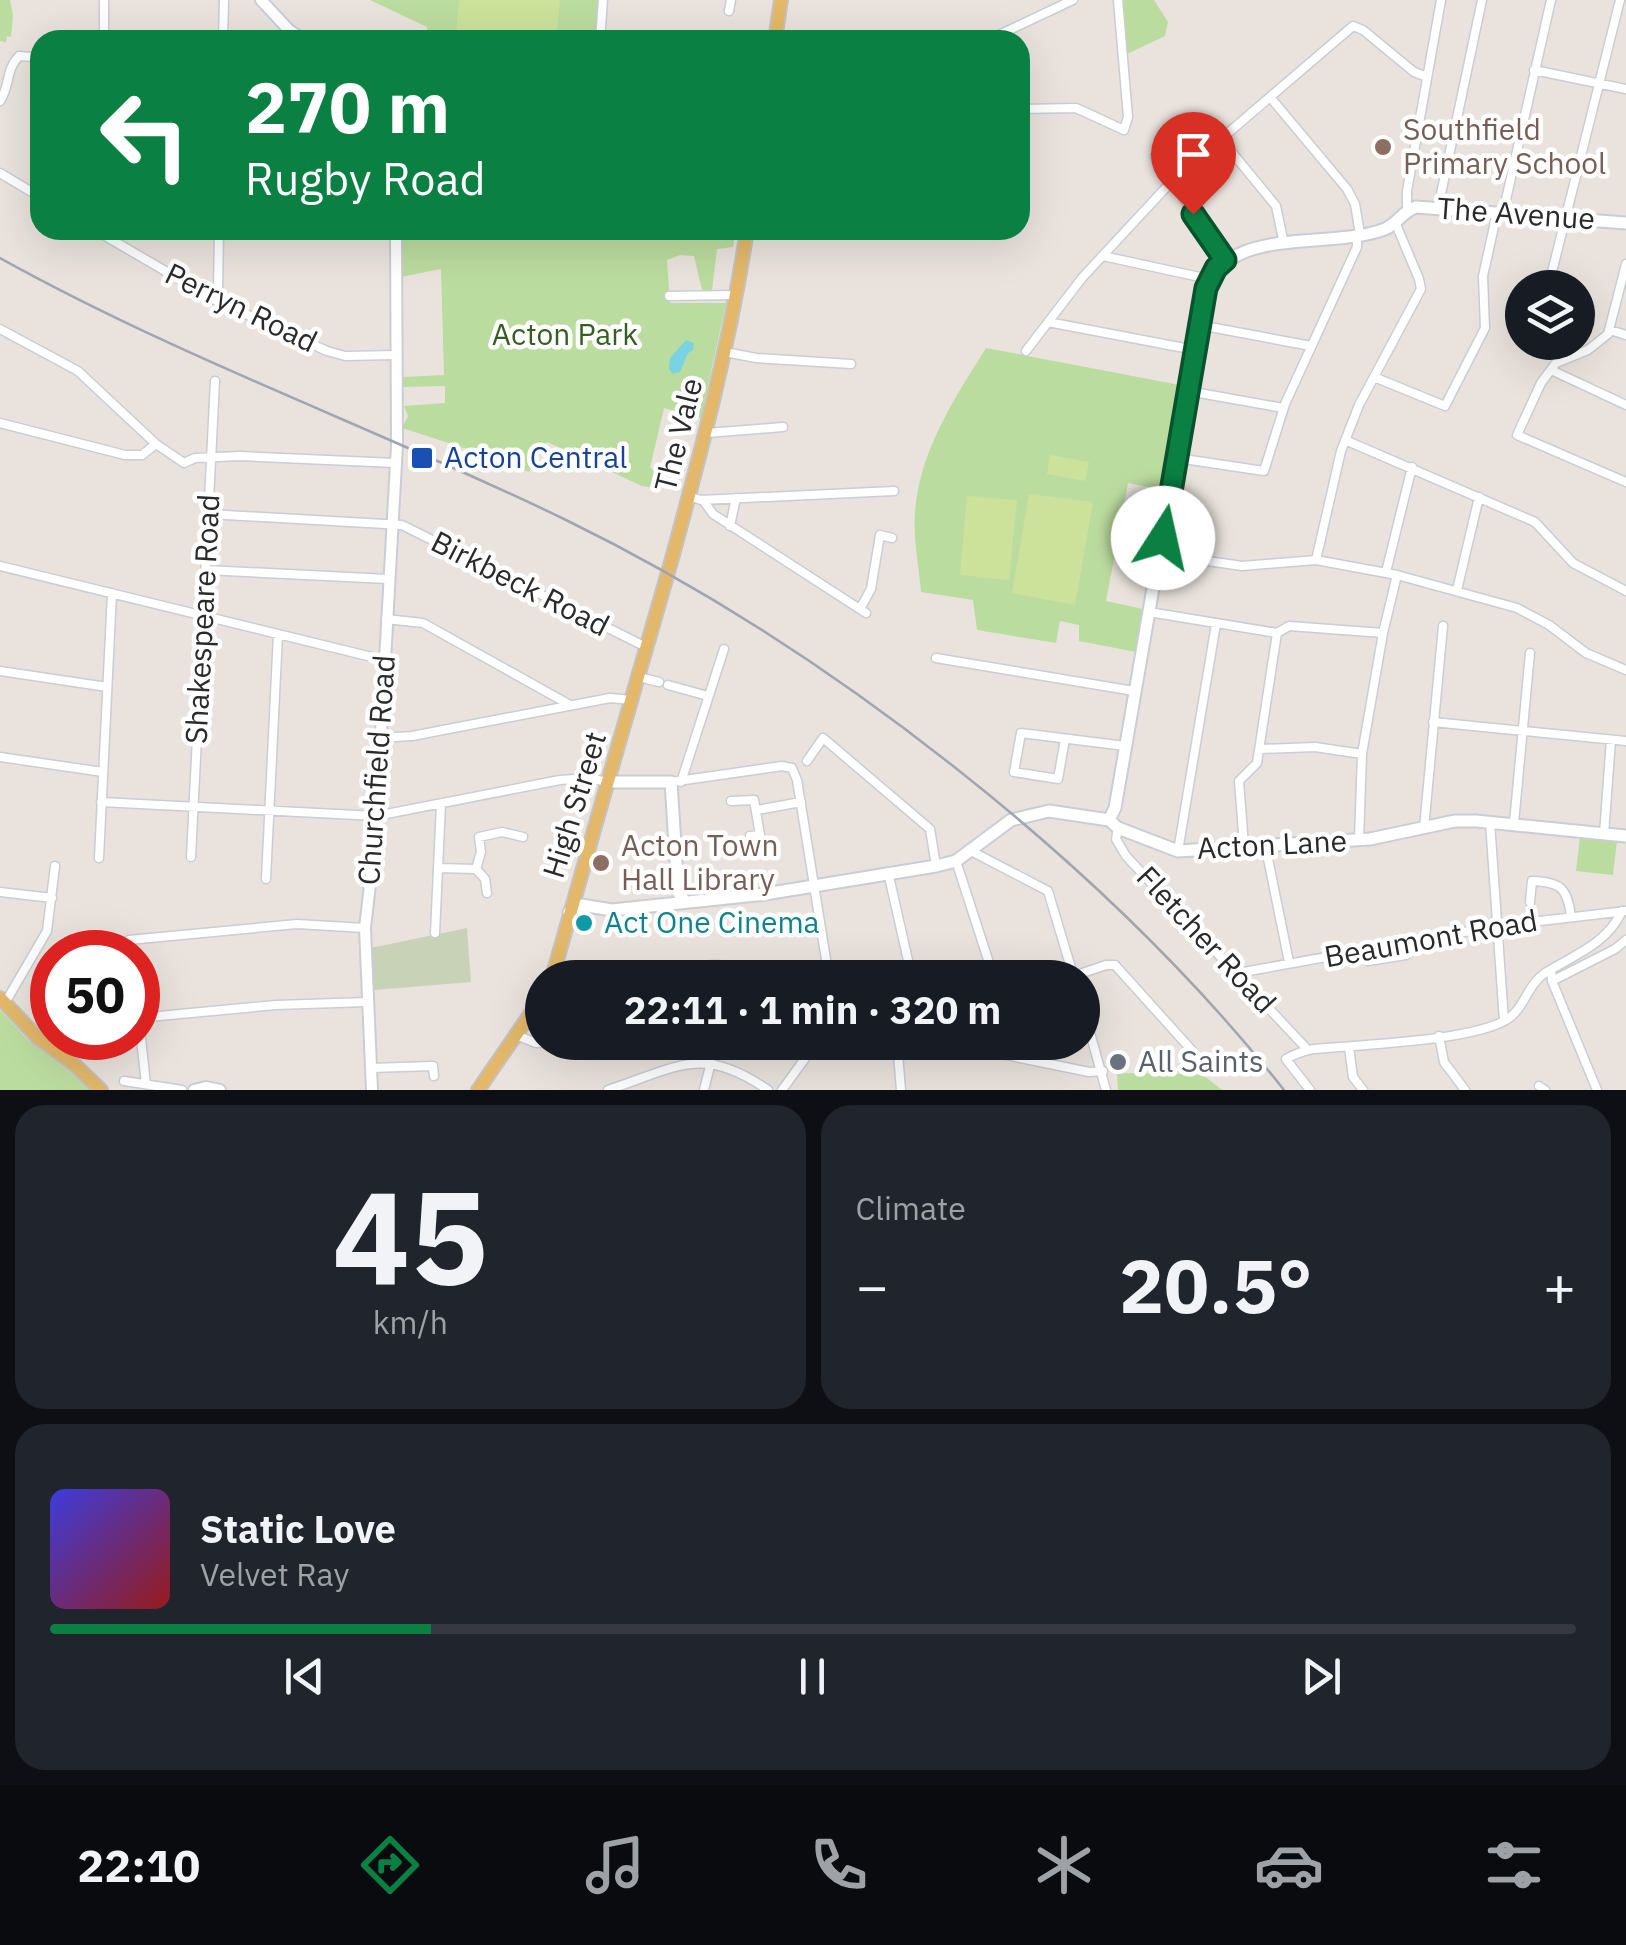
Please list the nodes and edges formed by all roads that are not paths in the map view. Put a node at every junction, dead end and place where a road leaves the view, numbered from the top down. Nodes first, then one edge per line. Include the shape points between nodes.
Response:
1 (104, 0) edge
2 (224, 0) edge
3 (261, 0) edge
4 (603, 0) edge
5 (730, 0) edge
6 (781, 0) edge
7 (1073, 0) edge
8 (1118, 0) edge
9 (1440, 0) edge
10 (1482, 0) edge
11 (1551, 0) edge
12 (1620, 0) edge
13 (1054, 4) edge
14 (729, 12) dead end
15 (104, 30) edge
16 (223, 30) edge
17 (290, 30) edge
18 (601, 30) edge
19 (776, 30) edge
20 (1006, 30) edge
21 (30, 57) edge
22 (1534, 70) junction
23 (1427, 78) junction
24 (1598, 83) junction
25 (1626, 89) edge
26 (1270, 96) junction
27 (0, 100) edge
28 (1030, 109) edge
29 (1221, 139) junction
30 (1155, 156) dead end
31 (0, 173) edge
32 (1172, 181) junction
33 (30, 191) edge
34 (1438, 208) junction
35 (1407, 210) junction
36 (1500, 213) junction
37 (1566, 218) junction
38 (1395, 222) junction
39 (1626, 222) edge
40 (1358, 234) junction
41 (112, 240) edge
42 (219, 240) edge
43 (396, 240) edge
44 (745, 240) edge
45 (1284, 244) junction
46 (1103, 256) junction
47 (1225, 260) junction
48 (1626, 264) edge
49 (1553, 270) edge
50 (1209, 279) junction
51 (737, 295) junction
52 (670, 296) dead end
53 (215, 300) junction
54 (1621, 303) edge
55 (1048, 322) junction
56 (1199, 325) junction
57 (0, 328) edge
58 (1610, 330) junction
59 (1626, 335) edge
60 (1311, 346) junction
61 (1026, 350) dead end
62 (1195, 350) junction
63 (726, 352) junction
64 (396, 356) junction
65 (852, 364) dead end
66 (1551, 370) junction
67 (1374, 377) junction
68 (215, 381) dead end
69 (1188, 392) junction
70 (1626, 405) edge
71 (1283, 408) junction
72 (0, 424) edge
73 (783, 428) dead end
74 (707, 433) junction
75 (1346, 440) junction
76 (156, 444) junction
77 (212, 456) junction
78 (1177, 458) junction
79 (395, 463) junction
80 (1412, 466) junction
81 (1626, 482) edge
82 (894, 490) dead end
83 (1479, 497) junction
84 (697, 498) junction
85 (736, 498) junction
86 (208, 514) junction
87 (392, 522) junction
88 (730, 526) junction
89 (892, 538) dead end
90 (1160, 554) junction
91 (1316, 560) junction
92 (0, 566) edge
93 (206, 570) junction
94 (1386, 572) junction
95 (1397, 575) junction
96 (388, 579) junction
97 (1457, 590) junction
98 (1626, 591) edge
99 (112, 594) junction
100 (1149, 612) junction
101 (203, 615) junction
102 (386, 619) junction
103 (1216, 624) junction
104 (1443, 626) dead end
105 (1277, 633) junction
106 (1383, 633) junction
107 (278, 634) junction
108 (648, 648) junction
109 (724, 649) dead end
110 (1530, 654) dead end
111 (936, 658) dead end
112 (384, 660) junction
113 (0, 670) edge
114 (1626, 670) edge
115 (640, 677) junction
116 (107, 687) junction
117 (1134, 691) junction
118 (708, 696) junction
119 (633, 700) junction
120 (570, 705) junction
121 (1434, 722) junction
122 (1523, 730) junction
123 (379, 738) junction
124 (1065, 740) junction
125 (1611, 740) junction
126 (1626, 741) edge
127 (1125, 746) junction
128 (1260, 748) junction
129 (1362, 754) junction
130 (0, 758) edge
131 (801, 767) junction
132 (103, 772) junction
133 (608, 782) junction
134 (676, 782) junction
135 (731, 801) dead end
136 (101, 802) junction
137 (801, 802) junction
138 (441, 804) junction
139 (194, 806) junction
140 (270, 810) junction
141 (757, 810) junction
142 (376, 816) junction
143 (1490, 822) junction
144 (1514, 823) junction
145 (1113, 824) junction
146 (1424, 828) junction
147 (1604, 834) junction
148 (750, 836) dead end
149 (1626, 836) edge
150 (523, 837) dead end
151 (1359, 840) junction
152 (1264, 844) junction
153 (1244, 846) junction
154 (971, 851) junction
155 (1178, 851) junction
156 (191, 857) dead end
157 (98, 858) dead end
158 (956, 861) junction
159 (55, 866) dead end
160 (936, 866) junction
161 (439, 868) junction
162 (476, 869) junction
163 (888, 872) junction
164 (266, 879) dead end
165 (814, 885) junction
166 (576, 887) junction
167 (0, 892) edge
168 (487, 893) dead end
169 (682, 897) junction
170 (52, 898) junction
171 (1530, 902) dead end
172 (592, 906) junction
173 (1624, 911) edge
174 (568, 912) junction
175 (1571, 916) junction
176 (1497, 926) junction
177 (365, 928) junction
178 (435, 932) dead end
179 (160, 937) edge
180 (1626, 940) edge
181 (1596, 942) junction
182 (1605, 954) junction
183 (556, 960) edge
184 (827, 960) edge
185 (908, 960) edge
186 (988, 960) edge
187 (1069, 960) edge
188 (1289, 962) junction
189 (1100, 967) edge
190 (1551, 970) junction
191 (1238, 973) junction
192 (1552, 980) junction
193 (2, 1000) edge
194 (368, 1002) junction
195 (160, 1013) edge
196 (525, 1022) edge
197 (1504, 1022) junction
198 (516, 1036) junction
199 (1439, 1036) junction
200 (525, 1039) edge
201 (1350, 1047) junction
202 (1306, 1048) junction
203 (143, 1060) edge
204 (804, 1060) edge
205 (898, 1060) edge
206 (1036, 1060) edge
207 (1099, 1060) edge
208 (711, 1062) junction
209 (1206, 1065) dead end
210 (372, 1068) junction
211 (1102, 1071) junction
212 (434, 1076) dead end
213 (124, 1081) dead end
214 (146, 1084) junction
215 (1596, 1088) edge
216 (101, 1090) edge
217 (182, 1090) edge
218 (194, 1090) edge
219 (220, 1090) edge
220 (372, 1090) edge
221 (478, 1090) edge
222 (608, 1090) edge
223 (704, 1090) edge
224 (768, 1090) edge
225 (782, 1090) edge
226 (900, 1090) edge
227 (1106, 1090) edge
228 (1310, 1090) edge
229 (1363, 1090) edge
230 (1465, 1090) edge
231 (1582, 1090) edge

1 - 15 street
2 - 16 street
3 - 17 street
4 - 18 street
5 - 14 street
6 - 19 main road
7 - 13 street
8 - 28 street via 1124,130 1076,108
9 - 23 street
10 - 34 street
11 - 22 street
12 - 24 street
13 - 20 street
21 - 27 street via 19,56 9,67
22 - 24 street
22 - 36 street
23 - 26 street via 1354,26
23 - 35 street
24 - 25 street
24 - 37 street
26 - 29 street
26 - 40 street via 1347,188 1356,204
29 - 32 street
29 - 45 street via 1276,206
30 - 32 street
31 - 33 street
32 - 46 street
32 - 47 street
34 - 35 main road, The Avenue
34 - 36 main road, The Avenue
35 - 38 main road
36 - 37 main road, The Avenue
36 - 67 street via 1483,276 1485,328 1445,406
37 - 39 main road, The Avenue
37 - 49 street
38 - 40 main road
38 - 67 street via 1421,285
40 - 45 main road
40 - 60 street
41 - 53 street, Perryn Road
42 - 53 street
43 - 64 street, Churchfield Road
44 - 51 main road, The Vale
45 - 47 main road
46 - 50 street
46 - 55 street
47 - 50 main road
48 - 54 street
50 - 56 main road
51 - 52 street
51 - 63 main road, The Vale
53 - 64 street, Perryn Road via 327,351
54 - 58 street
55 - 61 street
55 - 62 street
56 - 60 street
56 - 62 main road
57 - 76 street via 92,382
58 - 59 street
58 - 66 street
60 - 71 street
62 - 69 main road
63 - 65 street
63 - 74 main road, The Vale
64 - 79 street, Churchfield Road
66 - 70 street
66 - 81 street via 1517,435
67 - 75 street
68 - 77 street, Shakespeare Road
69 - 71 street
69 - 78 main road
71 - 78 street via 1264,471
72 - 76 street via 126,455
73 - 74 street
74 - 84 main road, The Vale
75 - 80 street
75 - 91 street
76 - 77 street via 179,458
77 - 79 street
77 - 86 street, Shakespeare Road
78 - 90 main road
79 - 87 street, Churchfield Road
80 - 83 street
80 - 94 street
82 - 85 street
83 - 97 street
83 - 98 street via 1535,522 1573,563
84 - 85 street
84 - 88 street
84 - 108 main road, The Vale
85 - 88 street
86 - 87 street
86 - 93 street, Shakespeare Road
87 - 96 street, Churchfield Road
87 - 108 street, Birkbeck Road
88 - 89 street via 863,611 880,535
90 - 91 street via 1242,566
90 - 100 main road
91 - 94 street
92 - 99 street
93 - 96 street
93 - 101 street, Shakespeare Road
94 - 95 street
95 - 97 street
95 - 106 street
96 - 102 street, Churchfield Road
97 - 114 street via 1517,608 1586,654
99 - 101 street
99 - 116 street
100 - 103 street
100 - 117 main road
101 - 107 street
101 - 139 street, Shakespeare Road
102 - 112 street, Churchfield Road
102 - 120 street via 423,622
103 - 105 street
103 - 155 street
104 - 121 street
105 - 106 street via 1285,626
105 - 128 street
106 - 129 street
107 - 112 street
107 - 140 street
108 - 115 main road, High Street
109 - 118 street
110 - 122 street
111 - 117 street
112 - 123 street, Churchfield Road
113 - 116 street
115 - 118 street
115 - 119 main road, High Street
116 - 132 street
117 - 127 main road
118 - 134 street
119 - 120 street
119 - 133 main road, High Street
120 - 123 street
121 - 122 street
121 - 146 street
122 - 125 street
122 - 144 street
123 - 142 street, Churchfield Road
124 - 124 street via 1021,732 1014,772 1058,779
124 - 127 street
125 - 126 street
125 - 147 street
127 - 145 main road
128 - 129 street
128 - 153 street via 1254,767 1239,781
129 - 151 street
130 - 132 street
131 - 134 street
131 - 137 street
131 - 160 street via 823,738 930,828
132 - 136 street
133 - 134 main road
133 - 138 street via 560,780
133 - 166 main road, High Street
134 - 169 main road
135 - 141 street via 750,798
136 - 139 street
136 - 157 street
137 - 141 street
137 - 165 street
138 - 142 street
138 - 161 street
139 - 140 street
139 - 156 street, Shakespeare Road
140 - 142 street
140 - 164 street
141 - 148 street via 760,835
142 - 177 street, Churchfield Road
143 - 144 main road, Acton Lane
143 - 146 main road, Acton Lane
143 - 176 street
144 - 147 main road, Acton Lane
145 - 154 main road, Acton Lane via 1064,812 1029,813 1000,826
145 - 155 main road, Acton Lane
145 - 191 street, Fletcher Road via 1126,856
146 - 151 main road, Acton Lane
147 - 149 main road, Acton Lane
150 - 162 street via 479,837
151 - 152 main road, Acton Lane
152 - 153 main road, Acton Lane
152 - 188 street
153 - 155 main road, Acton Lane
154 - 158 main road, Acton Lane
154 - 187 street via 1048,891
158 - 160 main road, Acton Lane
158 - 186 street
159 - 170 street
160 - 163 main road, Acton Lane
161 - 162 street
161 - 178 street
162 - 168 street
163 - 165 main road, Acton Lane
163 - 185 street
165 - 169 main road, Acton Lane
165 - 184 street
166 - 172 main road
166 - 174 main road, High Street
167 - 170 street
169 - 172 main road, Acton Lane via 612,910
170 - 193 street via 47,931
171 - 175 street via 1532,881 1560,884
172 - 174 main road, Acton Lane
173 - 175 street, Beaumont Road
173 - 181 street
174 - 183 main road, High Street
175 - 176 street, Beaumont Road
176 - 188 street, Beaumont Road
176 - 197 street
177 - 179 street via 297,924
177 - 194 street, Churchfield Road
180 - 182 street
181 - 182 street
181 - 190 street
182 - 192 street
188 - 191 street, Beaumont Road
189 - 209 street via 1115,966
190 - 192 street
190 - 197 street via 1534,981
191 - 202 street, Fletcher Road
192 - 215 street
193 - 216 main road
194 - 195 street
194 - 210 street, Churchfield Road
196 - 198 main road
197 - 199 street
198 - 200 street
198 - 221 main road
199 - 201 street
199 - 230 street via 1444,1062
201 - 202 street
201 - 229 street
202 - 228 street via 1285,1062
203 - 214 street
204 - 225 street
205 - 226 street
206 - 211 street
207 - 211 street
208 - 222 street
208 - 223 street
208 - 224 street
210 - 212 street via 433,1066
210 - 220 street, Churchfield Road
211 - 227 street
213 - 214 street
214 - 217 street
215 - 231 street
218 - 219 street

